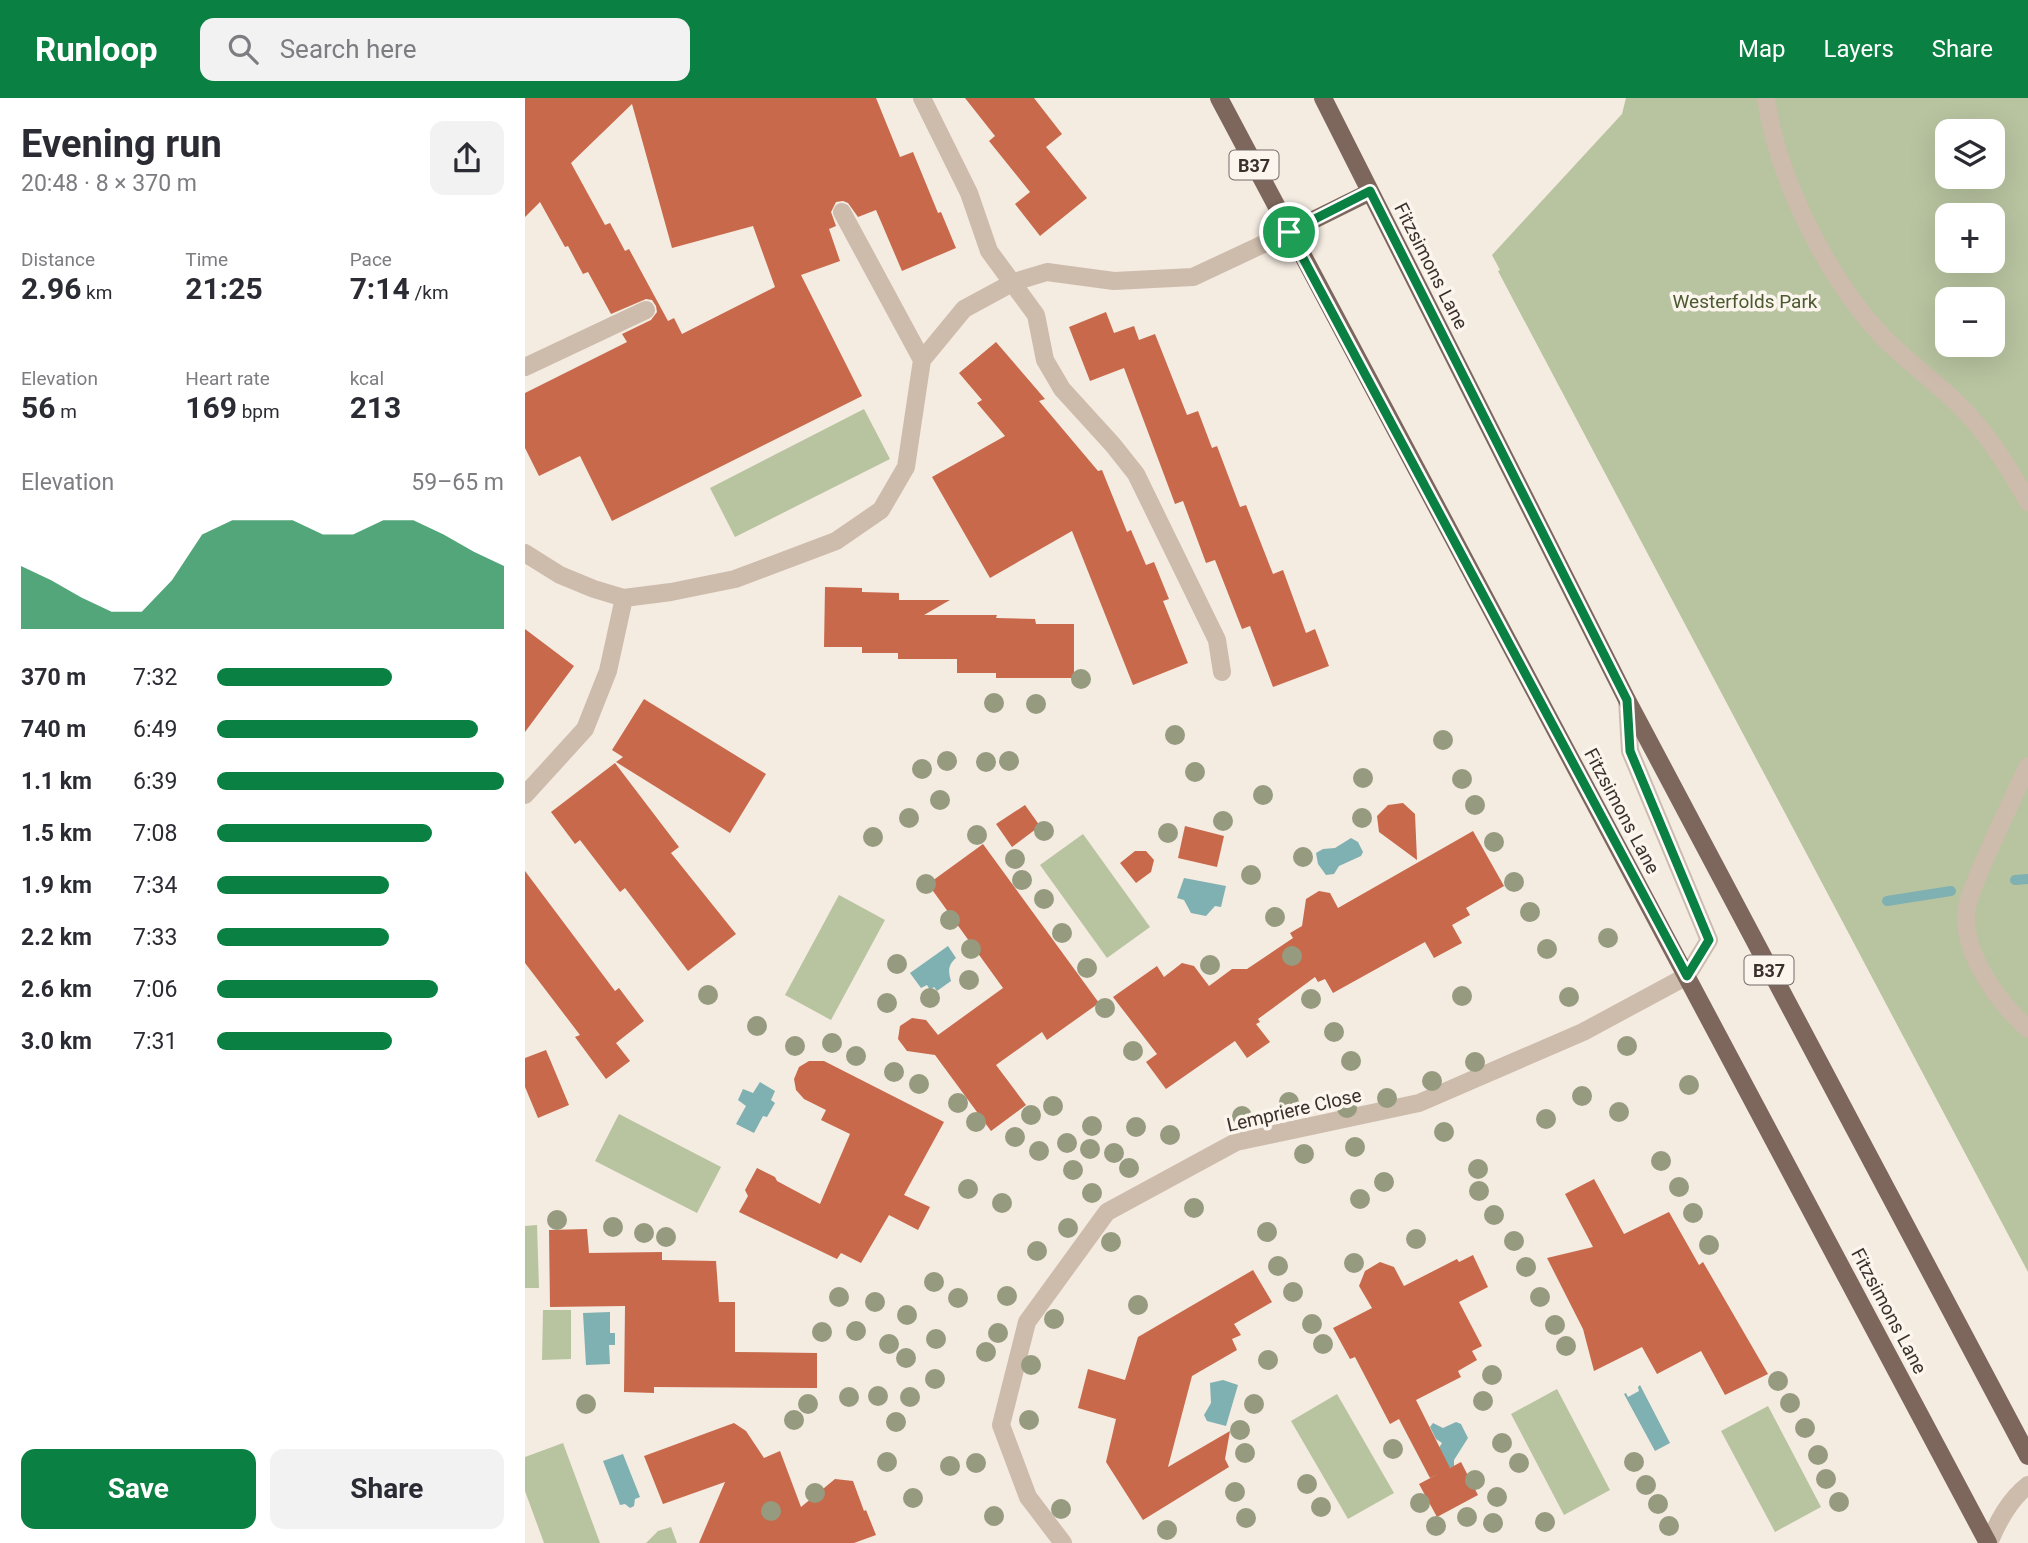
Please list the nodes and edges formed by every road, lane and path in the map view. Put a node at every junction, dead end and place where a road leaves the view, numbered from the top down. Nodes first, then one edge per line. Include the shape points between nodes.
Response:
1 (922, 98) edge
2 (1219, 98) edge
3 (1323, 98) edge
4 (1766, 98) edge
5 (1370, 191) junction
6 (842, 212) dead end
7 (1289, 232) junction
8 (1014, 282) junction
9 (646, 310) dead end
10 (922, 360) junction
11 (525, 367) edge
12 (2028, 502) edge
13 (525, 553) edge
14 (624, 598) junction
15 (1222, 672) dead end
16 (1627, 700) junction
17 (2028, 766) edge
18 (525, 795) edge
19 (1687, 976) junction
20 (2028, 1029) edge
21 (2028, 1456) edge
22 (2028, 1485) edge
23 (1063, 1543) edge
24 (1989, 1543) edge

1 - 8 street via 969,192 989,251
2 - 7 main road, Fitzsimons Lane / B37
3 - 5 main road, Fitzsimons Lane / B37
4 - 12 street via 1774,139 1821,252 1879,333 1985,433
5 - 7 main road
5 - 16 main road, Fitzsimons Lane / B37
6 - 10 street
7 - 8 street via 1193,277 1114,281 1047,272
7 - 19 main road, Fitzsimons Lane / B37
8 - 10 street via 964,309
8 - 15 street via 1036,315 1045,360 1062,388 1136,474 1217,640
9 - 11 street
10 - 14 street via 905,467 881,510 836,541 735,579
13 - 14 street via 560,575
14 - 18 street via 608,671 585,729
16 - 19 street via 1630,751 1709,940
16 - 21 main road, Fitzsimons Lane / B37
17 - 20 street via 1966,913 1977,960 1994,989
19 - 23 street, Lempriere Close via 1583,1032 1419,1103 1235,1142 1107,1212 1027,1322 1001,1425 1028,1497
19 - 24 main road, Fitzsimons Lane / B37
22 - 24 street via 1997,1523

